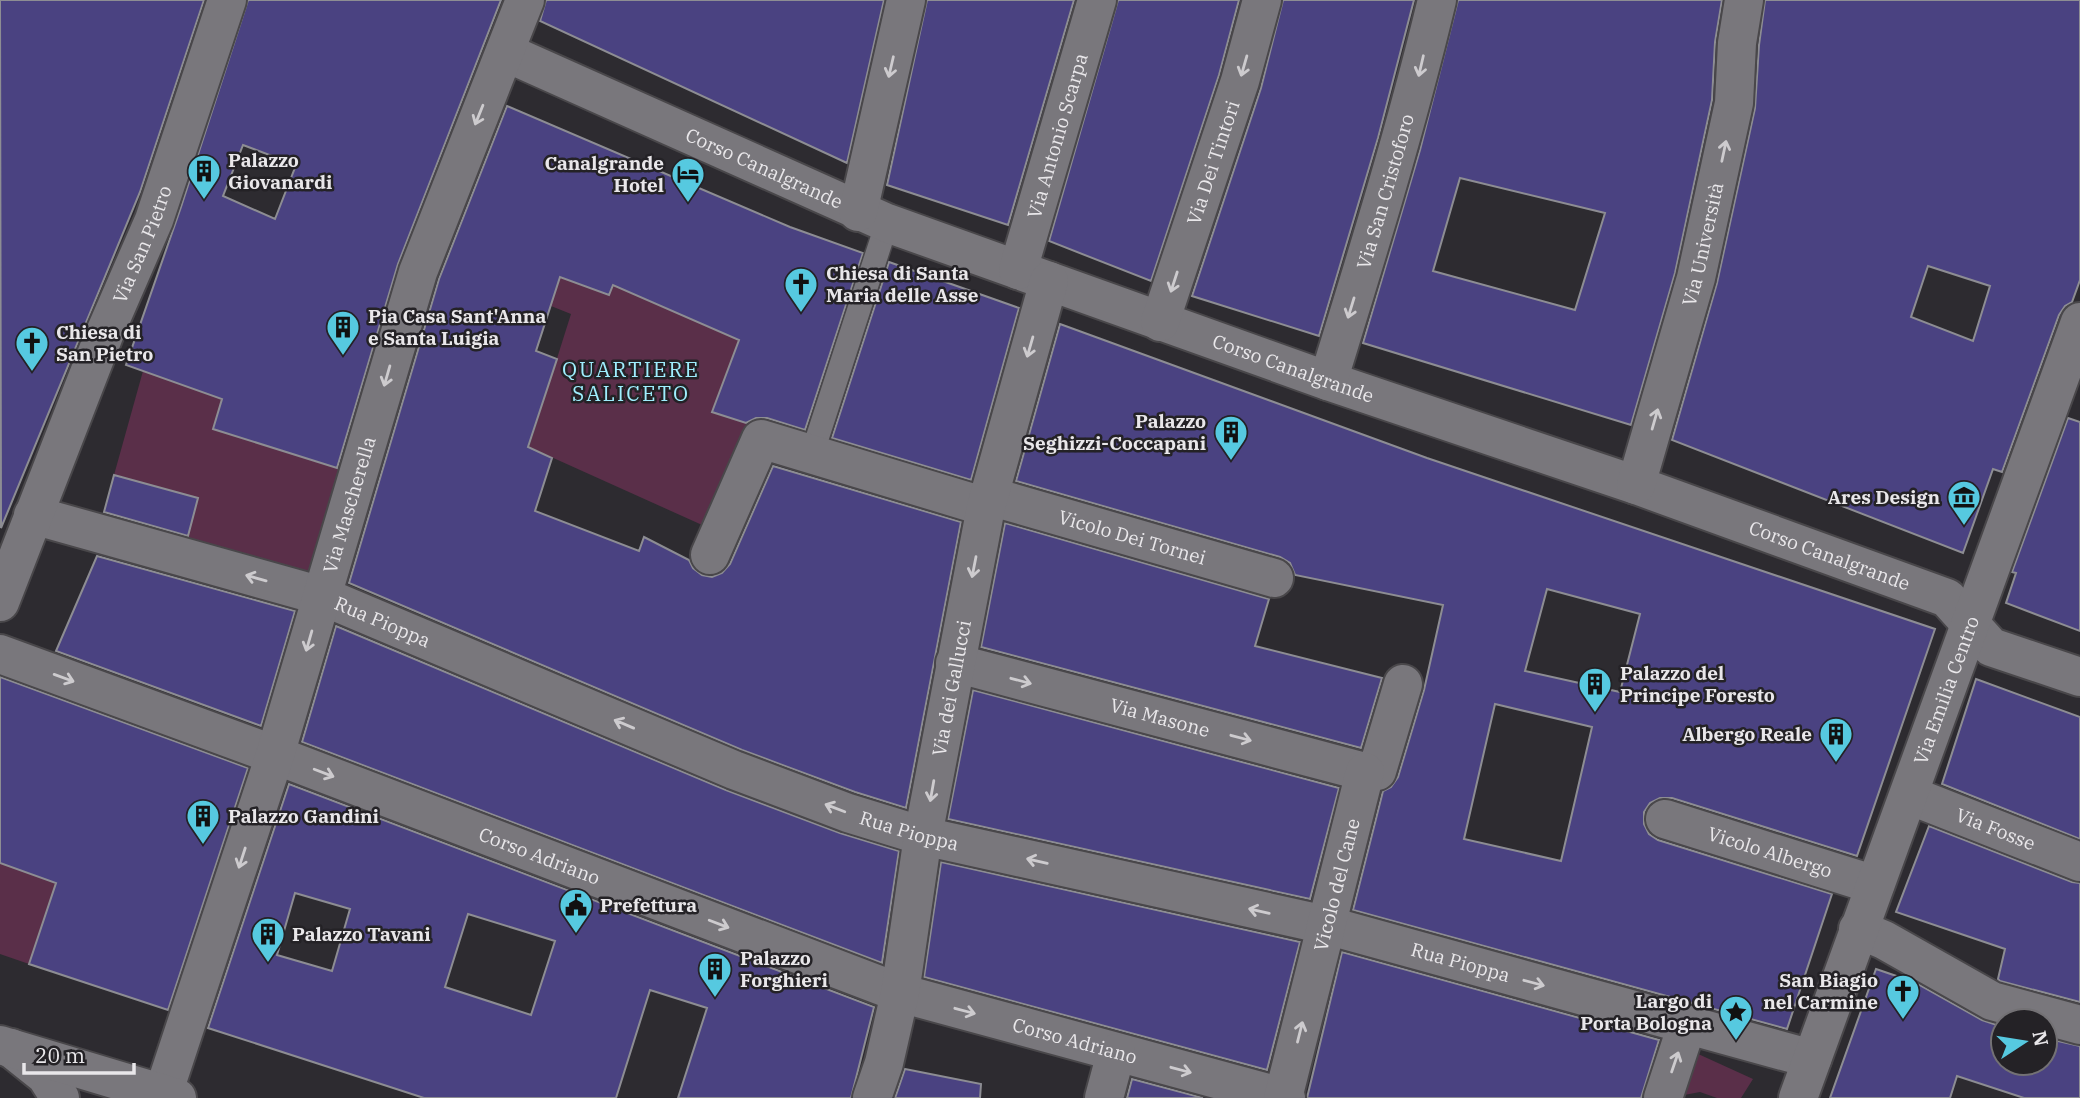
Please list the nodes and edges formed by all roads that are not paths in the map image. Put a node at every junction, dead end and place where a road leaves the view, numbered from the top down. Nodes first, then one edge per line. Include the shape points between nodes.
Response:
1 (227, 0) edge
2 (524, 0) edge
3 (906, 0) edge
4 (1097, 0) edge
5 (1262, 0) edge
6 (1437, 0) edge
7 (1744, 0) edge
8 (505, 52) junction
9 (872, 217) junction
10 (1033, 276) junction
11 (2080, 322) edge
12 (1160, 323) junction
13 (1328, 381) junction
14 (2066, 402) edge
15 (811, 454) junction
16 (1636, 485) junction
17 (988, 501) junction
18 (33, 515) junction
19 (710, 555) dead end
20 (1274, 578) dead end
21 (322, 596) junction
22 (0, 602) edge
23 (1971, 627) junction
24 (0, 654) edge
25 (955, 663) junction
26 (2080, 677) edge
27 (1403, 684) dead end
28 (275, 754) junction
29 (1366, 772) junction
30 (1909, 795) junction
31 (1665, 819) dead end
32 (923, 836) junction
33 (2080, 862) edge
34 (1875, 884) junction
35 (1326, 925) junction
36 (1858, 929) junction
37 (900, 993) junction
38 (1687, 1025) junction
39 (2080, 1025) edge
40 (6, 1047) edge
41 (1115, 1053) junction
42 (1812, 1059) junction
43 (170, 1096) edge
44 (60, 1098) edge
45 (872, 1098) edge
46 (1104, 1098) edge
47 (1284, 1098) edge
48 (1662, 1098) edge
49 (1798, 1098) edge

1 - 18 street, Via San Pietro via 154,220
2 - 8 street, Via Mascherella
3 -> 9 street
4 - 10 street, Via Antonio Scarpa
5 -> 12 street, Via Dei Tintori
6 -> 13 street, Via San Cristoforo via 1392,174
16 -> 7 street, Via Università via 1696,278 1734,103
8 - 9 street, Corso Canalgrande
8 -> 21 street, Via Mascherella via 418,272
9 - 10 street, Corso Canalgrande
9 - 15 lane
10 - 12 street, Corso Canalgrande
10 -> 17 street, Via dei Gallucci
11 - 14 street, Via Emilia Centro
12 - 13 street, Corso Canalgrande
13 - 16 street, Corso Canalgrande
14 - 23 street, Via Emilia Centro
15 - 17 street, Vicolo Dei Tornei
15 - 19 street, Vicolo Dei Tornei via 761,439
16 - 23 street, Corso Canalgrande via 1947,598
17 - 20 street, Vicolo Dei Tornei
17 -> 25 street, Via dei Gallucci
21 -> 18 street, Rua Pioppa
18 - 22 street, Via San Pietro
21 -> 28 street, Via Mascherella
32 -> 21 street, Rua Pioppa via 734,770
23 - 26 street, Corso Canalgrande via 1991,647
23 - 30 street, Via Emilia Centro
24 -> 28 street, Corso Adriano
25 -> 29 street, Via Masone
25 -> 32 street, Via dei Gallucci
27 - 29 street, Vicolo del Cane via 1377,771
28 -> 37 street, Corso Adriano
28 -> 43 street, Via Mascherella
29 - 35 street, Vicolo del Cane
30 - 33 street, Via Fosse
30 - 34 street, Via Emilia Centro
31 - 34 street, Vicolo Albergo
35 -> 32 street, Rua Pioppa
32 - 37 street, Via dei Gallucci
34 - 36 street, Via Emilia Centro
35 -> 38 street, Rua Pioppa
47 -> 35 street, Vicolo del Cane
36 - 39 street via 1992,1001
36 - 42 street, Via Emilia Centro
37 -> 41 street, Corso Adriano
37 - 45 street, Via dei Gallucci
38 - 42 street, Rua Pioppa
48 -> 38 street
40 - 43 street
40 - 44 street via 46,1076
41 - 46 street
41 -> 47 street, Corso Adriano
42 - 49 street

